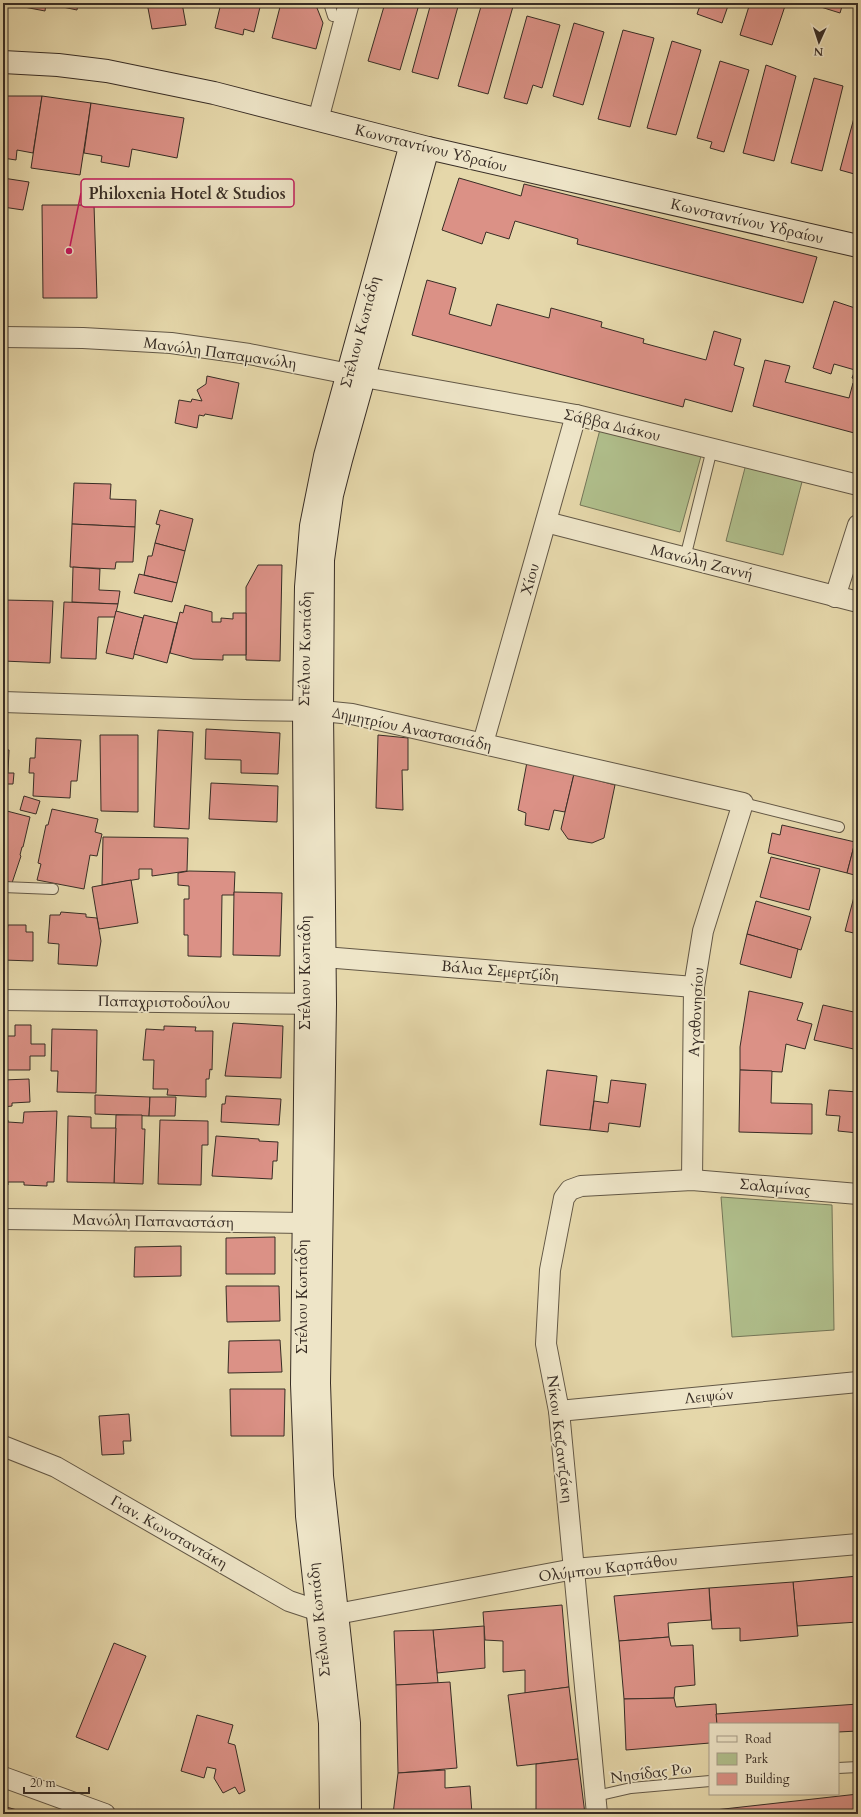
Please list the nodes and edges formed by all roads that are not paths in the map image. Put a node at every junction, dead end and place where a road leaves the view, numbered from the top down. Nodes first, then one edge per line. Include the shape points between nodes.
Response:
1 (329, 3) edge
2 (349, 3) edge
3 (334, 16) dead end
4 (3, 62) edge
5 (318, 120) junction
6 (419, 146) junction
7 (858, 246) edge
8 (3, 337) edge
9 (356, 376) junction
10 (576, 415) junction
11 (712, 449) junction
12 (858, 485) edge
13 (546, 522) junction
14 (858, 525) edge
15 (685, 558) junction
16 (835, 597) junction
17 (858, 602) edge
18 (3, 702) edge
19 (313, 711) junction
20 (483, 743) junction
21 (743, 803) junction
22 (839, 827) dead end
23 (3, 887) edge
24 (53, 889) dead end
25 (315, 957) junction
26 (694, 987) junction
27 (3, 1000) edge
28 (315, 1004) junction
29 (692, 1180) junction
30 (858, 1194) edge
31 (3, 1219) edge
32 (303, 1223) junction
33 (858, 1382) edge
34 (559, 1411) junction
35 (3, 1446) edge
36 (858, 1544) edge
37 (574, 1569) junction
38 (328, 1613) junction
39 (858, 1766) edge
40 (839, 1768) edge
41 (3, 1777) edge
42 (709, 1781) edge
43 (596, 1805) edge
44 (105, 1814) edge
45 (331, 1814) edge
46 (350, 1814) edge

1 - 3 lane
2 - 5 street
4 - 5 street, Κωνσταντίνου Υδραίου via 107,71 214,93
5 - 6 street, Κωνσταντίνου Υδραίου
6 - 7 street, Κωνσταντίνου Υδραίου
6 - 9 street, Στέλιου Κωτιάδη
8 - 9 street, Μανώλη Παπαμανώλη via 171,343 249,354
9 - 10 street, Σάββα Διάκου
9 - 19 street, Στέλιου Κωτιάδη via 325,456 311,526 306,587
10 - 11 street, Σάββα Διάκου
10 - 13 street, Χίου
11 - 12 street, Σάββα Διάκου
11 - 15 lane
13 - 15 street, Μανώλη Ζαννή
13 - 20 street, Χίου
14 - 16 street
15 - 16 street, Μανώλη Ζαννή
16 - 17 street, Μανώλη Ζαννή
18 - 19 street, Δημητρίου Αναστασιάδη
19 - 20 street, Δημητρίου Αναστασιάδη via 375,718
19 - 25 street, Στέλιου Κωτιάδη
20 - 21 street, Δημητρίου Αναστασιάδη
21 - 22 lane
21 - 26 street, Αγαθονησίου via 703,931
23 - 24 lane
25 - 26 street, Βάλια Σεμερτζίδη
25 - 28 street, Στέλιου Κωτιάδη
26 - 29 street, Αγαθονησίου
27 - 28 street, Παπαχριστοδούλου
28 - 32 street, Στέλιου Κωτιάδη
28 - 38 street, Στέλιου Κωτιάδη via 319,1398
29 - 30 street, Σαλαμίνας
29 - 34 street, Νίκου Καζαντζάκη via 581,1186 570,1190 564,1198 550,1270 546,1344
31 - 32 street, Μανώλη Παπαναστάση
32 - 38 street, Στέλιου Κωτιάδη via 302,1384 308,1516
33 - 34 street, Λειψών
34 - 37 street, Νίκου Καζαντζάκη
35 - 38 street, Γιαν. Κωνσταντάκη via 56,1467 289,1601
36 - 37 street, Ολύμπου Καρπάθου
37 - 38 street, Ολύμπου Καρπάθου
37 - 43 street, Νίκου Καζαντζάκη
38 - 45 street, Στέλιου Κωτιάδη
38 - 46 street, Στέλιου Κωτιάδη via 349,1723
39 - 40 lane
41 - 44 street
42 - 43 lane, Νησίδας Ρω via 631,1788

